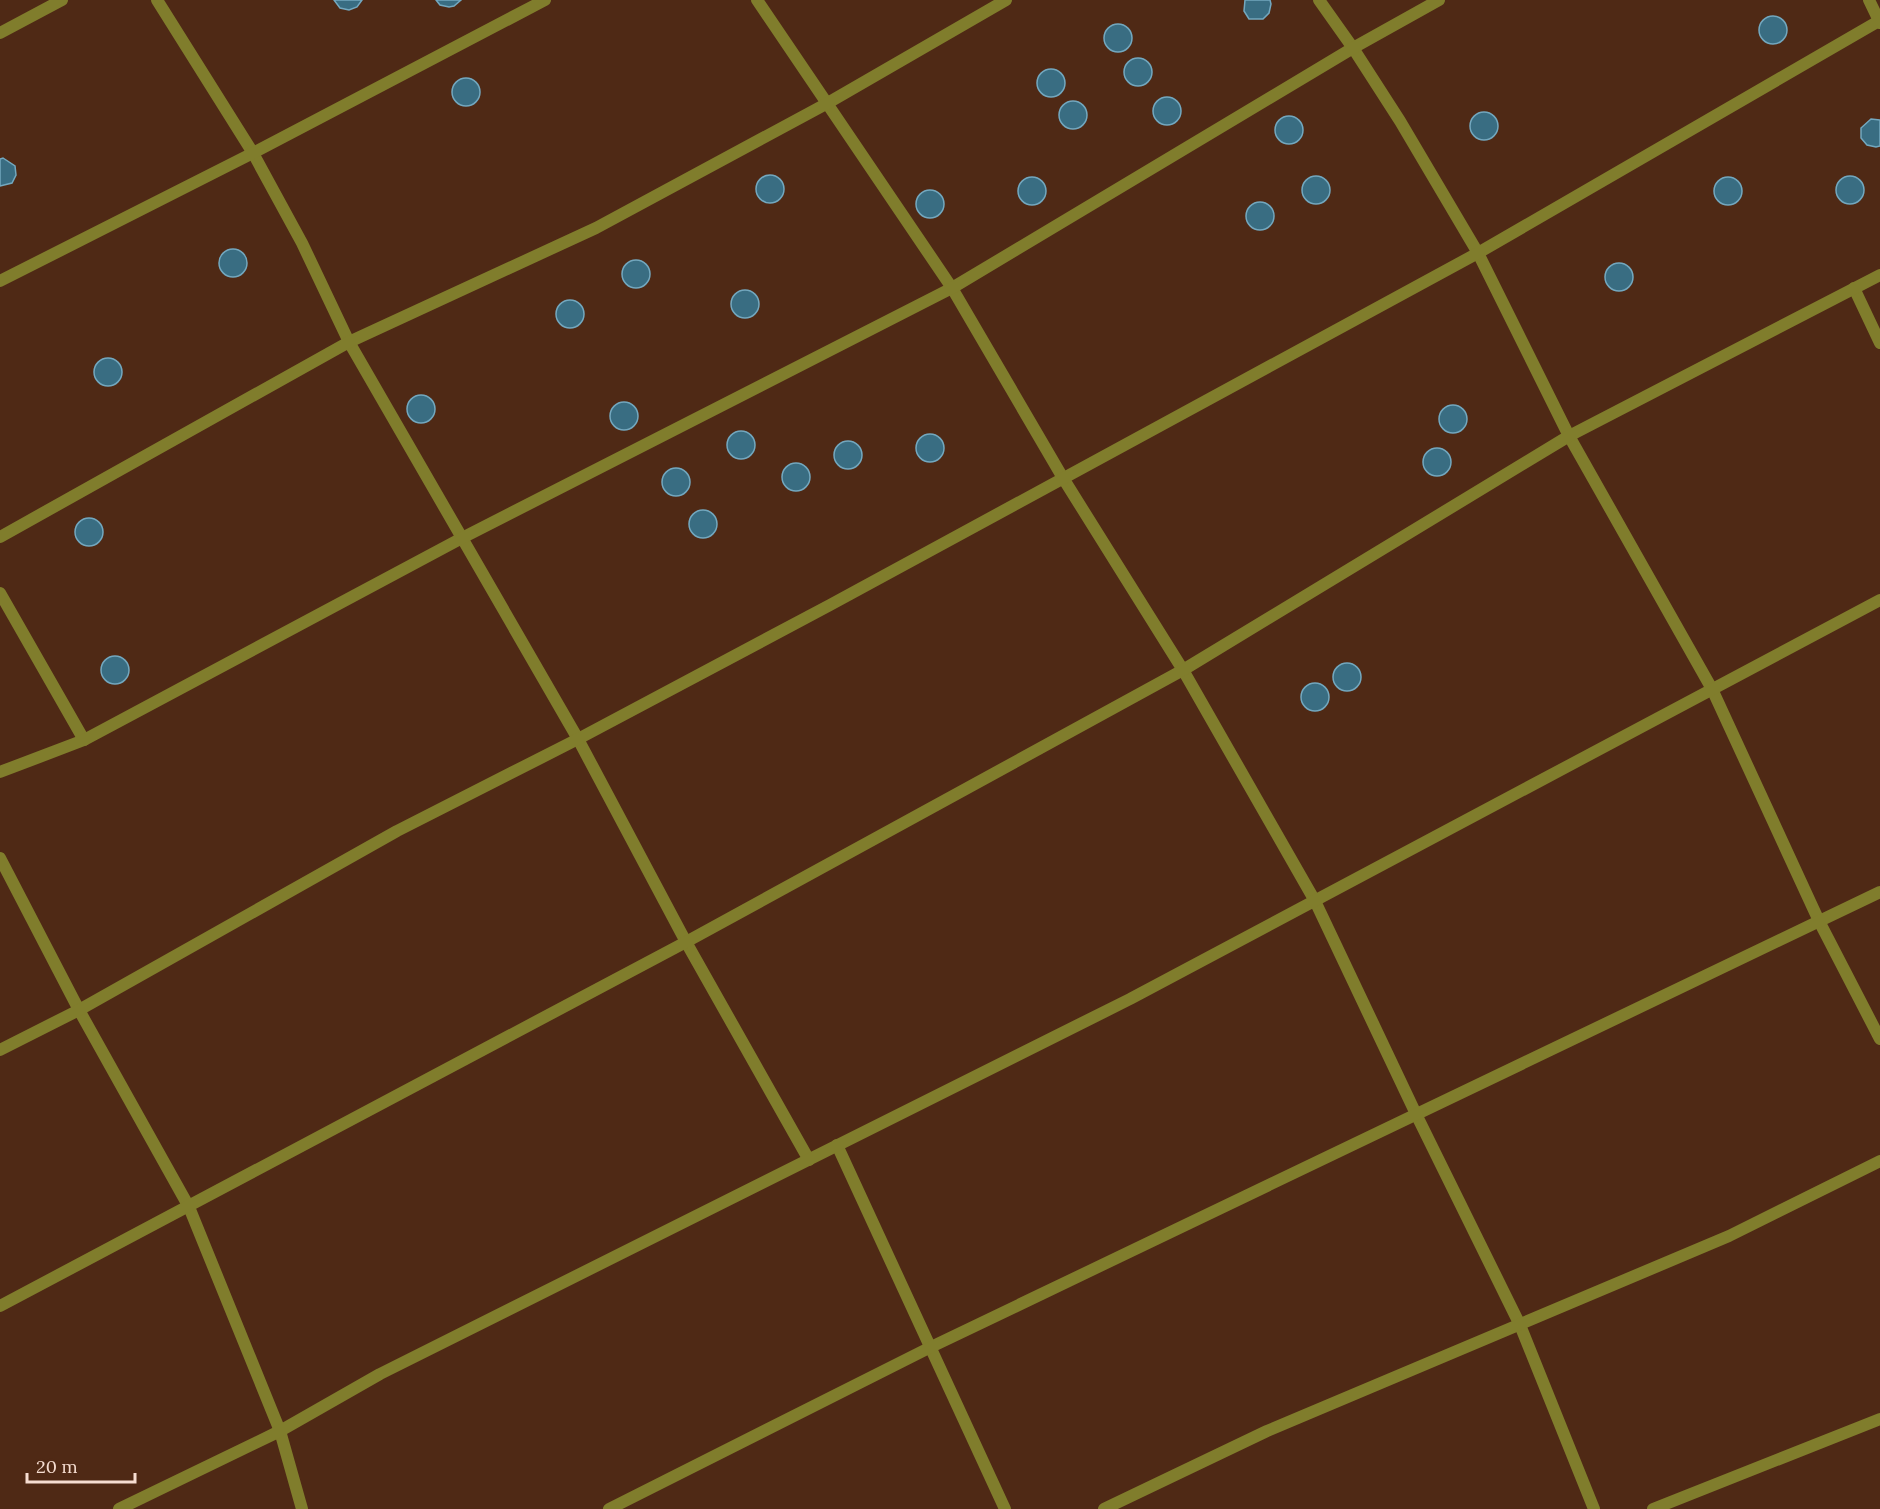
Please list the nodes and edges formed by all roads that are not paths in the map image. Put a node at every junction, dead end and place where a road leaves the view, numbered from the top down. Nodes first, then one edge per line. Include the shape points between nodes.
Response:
1 (62, 0) edge
2 (156, 0) edge
3 (545, 0) edge
4 (757, 0) edge
5 (1006, 0) edge
6 (1319, 0) edge
7 (1439, 0) edge
8 (1869, 0) edge
9 (1879, 22) edge
10 (0, 33) edge
11 (1353, 48) junction
12 (826, 104) junction
13 (254, 153) junction
14 (1478, 253) junction
15 (1880, 275) edge
16 (0, 281) edge
17 (952, 288) junction
18 (1854, 288) junction
19 (349, 342) junction
20 (1880, 343) edge
21 (1569, 436) junction
22 (1063, 478) junction
23 (0, 537) edge
24 (462, 538) junction
25 (0, 593) edge
26 (1880, 600) edge
27 (1183, 670) junction
28 (1712, 689) junction
29 (578, 739) junction
30 (84, 740) junction
31 (0, 772) edge
32 (0, 858) edge
33 (1880, 892) edge
34 (1315, 901) junction
35 (1820, 921) junction
36 (686, 942) junction
37 (79, 1010) junction
38 (1880, 1040) edge
39 (0, 1050) edge
40 (1416, 1114) junction
41 (837, 1145) junction
42 (809, 1160) junction
43 (1880, 1161) edge
44 (189, 1207) junction
45 (0, 1306) edge
46 (1520, 1325) junction
47 (931, 1347) junction
48 (1880, 1419) edge
49 (280, 1431) junction
50 (119, 1509) edge
51 (302, 1509) edge
52 (609, 1509) edge
53 (1005, 1509) edge
54 (1104, 1509) edge
55 (1594, 1509) edge
56 (1653, 1509) edge

1 - 10 street
2 - 13 street
3 - 13 street
4 - 12 street
5 - 12 street
6 - 11 street
7 - 11 street
8 - 9 street
9 - 14 street
11 - 14 street
11 - 17 street
12 - 17 street
12 - 19 street via 596,228
13 - 16 street
13 - 19 street
14 - 21 street
14 - 22 street
15 - 18 street
17 - 22 street
17 - 24 street
18 - 20 street
18 - 21 street
19 - 23 street
19 - 24 street
21 - 27 street
21 - 28 street
22 - 27 street
22 - 29 street
24 - 29 street
24 - 30 street
25 - 30 street
26 - 28 street
27 - 34 street
27 - 36 street
28 - 34 street
28 - 35 street
29 - 36 street
29 - 37 street via 397,831
30 - 31 street
32 - 37 street
33 - 35 street
34 - 40 street
34 - 41 street via 1130,999
35 - 38 street
35 - 40 street
36 - 42 street
36 - 44 street
37 - 39 street
37 - 44 street
40 - 46 street
40 - 47 street
41 - 42 street
41 - 47 street
42 - 49 street via 380,1374
43 - 46 street via 1729,1236
44 - 45 street
44 - 49 street
46 - 54 street via 1267,1431
46 - 55 street
47 - 52 street
47 - 53 street
48 - 56 street
49 - 50 street
49 - 51 street

